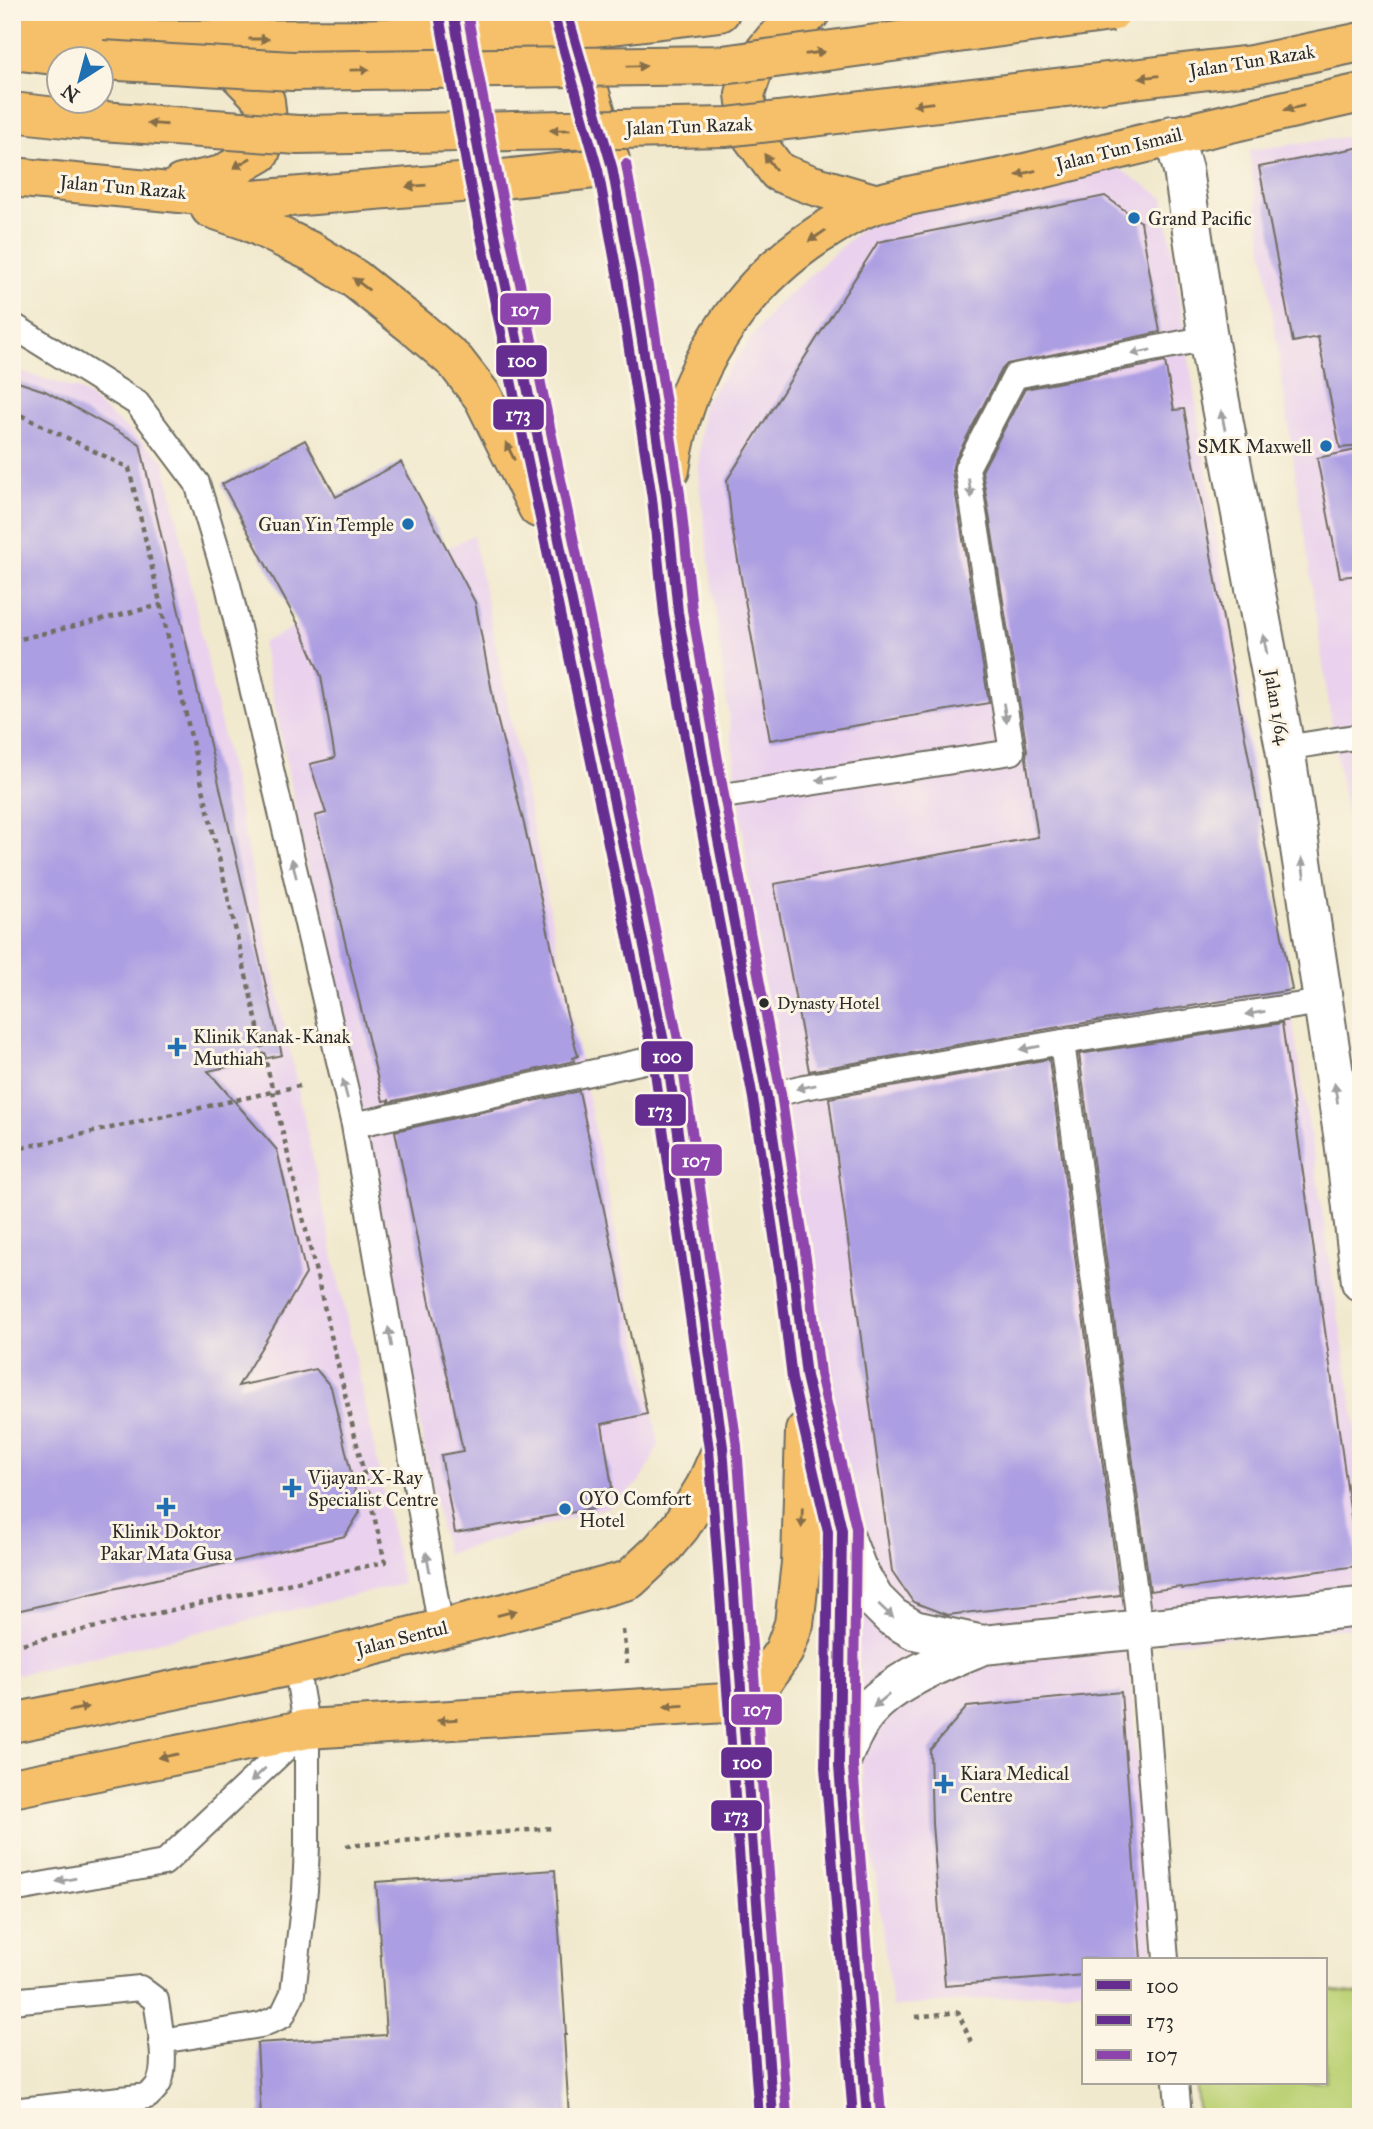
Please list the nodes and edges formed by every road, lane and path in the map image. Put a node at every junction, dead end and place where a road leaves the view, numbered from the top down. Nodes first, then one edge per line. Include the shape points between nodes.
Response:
1 (219, 12) edge
2 (720, 12) edge
3 (811, 12) edge
4 (1111, 12) edge
5 (34, 18) edge
6 (571, 30) junction
7 (458, 34) junction
8 (1361, 42) edge
9 (91, 46) edge
10 (116, 49) edge
11 (12, 50) edge
12 (46, 51) edge
13 (116, 52) edge
14 (116, 53) edge
15 (116, 54) edge
16 (1361, 93) edge
17 (12, 112) edge
18 (1173, 135) junction
19 (612, 167) junction
20 (12, 177) edge
21 (484, 181) junction
22 (155, 189) junction
23 (877, 204) junction
24 (12, 325) edge
25 (1208, 338) junction
26 (12, 411) edge
27 (666, 496) junction
28 (562, 556) junction
29 (161, 605) junction
30 (12, 641) edge
31 (1361, 736) edge
32 (1285, 748) junction
33 (710, 798) junction
34 (1322, 1002) junction
35 (1062, 1042) junction
36 (667, 1056) junction
37 (308, 1084) dead end
38 (273, 1092) junction
39 (767, 1096) junction
40 (354, 1125) junction
41 (12, 1150) edge
42 (1361, 1282) edge
43 (806, 1376) junction
44 (723, 1447) junction
45 (842, 1530) junction
46 (1361, 1607) edge
47 (622, 1622) dead end
48 (441, 1629) junction
49 (1140, 1629) junction
50 (983, 1645) junction
51 (12, 1646) edge
52 (627, 1663) dead end
53 (296, 1665) junction
54 (742, 1702) junction
55 (12, 1723) edge
56 (307, 1728) junction
57 (839, 1766) junction
58 (12, 1788) edge
59 (552, 1828) dead end
60 (307, 1846) junction
61 (12, 1890) edge
62 (1166, 1958) edge
63 (12, 2001) edge
64 (916, 2017) dead end
65 (161, 2041) junction
66 (971, 2042) dead end
67 (1176, 2084) edge
68 (12, 2111) edge
69 (773, 2117) edge
70 (867, 2117) edge
71 (1178, 2117) edge

1 - 10 main road
2 - 6 main road
23 -> 3 main road via 778,172 750,134 746,94 756,62
15 -> 4 main road, bridge via 292,71 723,65
5 - 9 main road
6 - 7 main road
6 - 19 main road
13 -> 7 main road
7 - 21 main road
8 -> 17 main road, Jalan Tun Razak, bridge via 1251,65 727,127 298,135
11 - 12 main road
14 -> 22 main road via 180,51 231,66 265,101 268,130 260,153 222,174
16 -> 18 main road, Jalan Tun Ismail
18 -> 23 main road, Jalan Tun Ismail via 1013,176
18 - 25 street, Jalan 1/64 via 1183,170
19 - 21 main road, Jalan Tun Razak
19 - 27 main road
20 - 22 main road, Jalan Tun Razak
21 -> 22 main road, Jalan Tun Razak via 253,200
21 - 28 main road
28 -> 22 main road via 483,397 455,361 355,279 314,253 248,221
23 -> 27 main road via 835,224 797,250 732,316 686,400
40 -> 24 lane via 229,585 197,483 137,403
32 -> 25 street, Jalan 1/64
25 -> 33 lane via 1015,376 967,468 1012,752
26 - 29 path via 129,468
27 - 33 main road via 678,612
28 - 36 main road
29 - 30 path
29 - 38 path
31 - 32 lane
34 -> 32 street, Jalan 1/64
33 - 39 main road
34 -> 35 lane
42 -> 34 street, Jalan 1/64
35 -> 39 lane
35 - 49 lane
36 - 40 lane
36 - 44 main road
37 - 38 path
38 - 41 path
38 - 51 path via 385,1562
39 - 43 main road
48 -> 40 lane
43 - 45 main road
43 -> 54 main road via 801,1563 794,1624 784,1651 757,1690
48 -> 44 main road, Jalan Sentul via 629,1580 681,1525
44 - 54 main road
45 -> 50 street via 874,1599 892,1617 914,1630
45 - 57 main road
46 - 49 street
47 - 52 path
48 - 53 main road, Jalan Sentul
49 - 50 street
49 - 62 lane
50 -> 57 street via 926,1668 878,1702 865,1714
55 -> 53 main road, Jalan Sentul
53 - 56 lane
54 -> 56 main road
54 - 69 main road
56 -> 58 main road
56 - 60 lane
56 -> 61 lane via 164,1863
57 - 70 main road
59 - 60 path
60 - 65 lane via 293,1993 282,2015 261,2025
63 - 65 lane via 140,1988 156,2000
64 - 66 path via 958,2012
65 - 68 lane via 162,2074 158,2087 148,2096
67 - 71 lane

